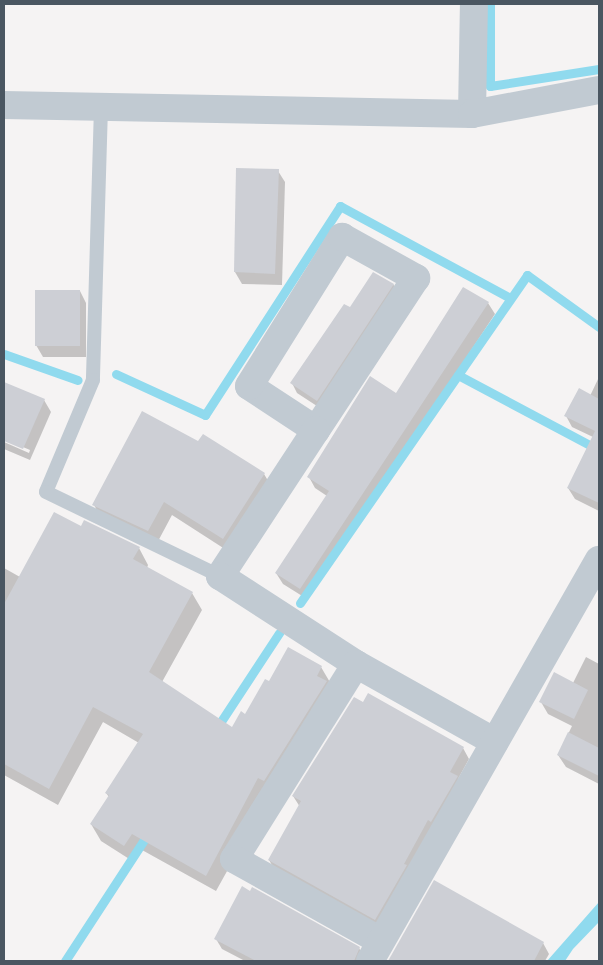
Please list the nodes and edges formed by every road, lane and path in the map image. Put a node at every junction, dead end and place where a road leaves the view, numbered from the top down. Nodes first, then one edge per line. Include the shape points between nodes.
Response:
1 (474, 4) edge
2 (599, 90) edge
3 (4, 105) edge
4 (101, 107) junction
5 (472, 114) junction
6 (316, 430) junction
7 (599, 560) edge
8 (220, 576) junction
9 (356, 664) junction
10 (495, 742) junction
11 (376, 951) edge

1 - 5 street
2 - 5 street
3 - 4 street
4 - 5 street
4 - 8 lane via 93,380 46,492
6 - 6 street via 416,278 342,237 248,386
6 - 8 street
7 - 10 street
8 - 9 street
9 - 10 street
9 - 11 street via 234,859
10 - 11 street

